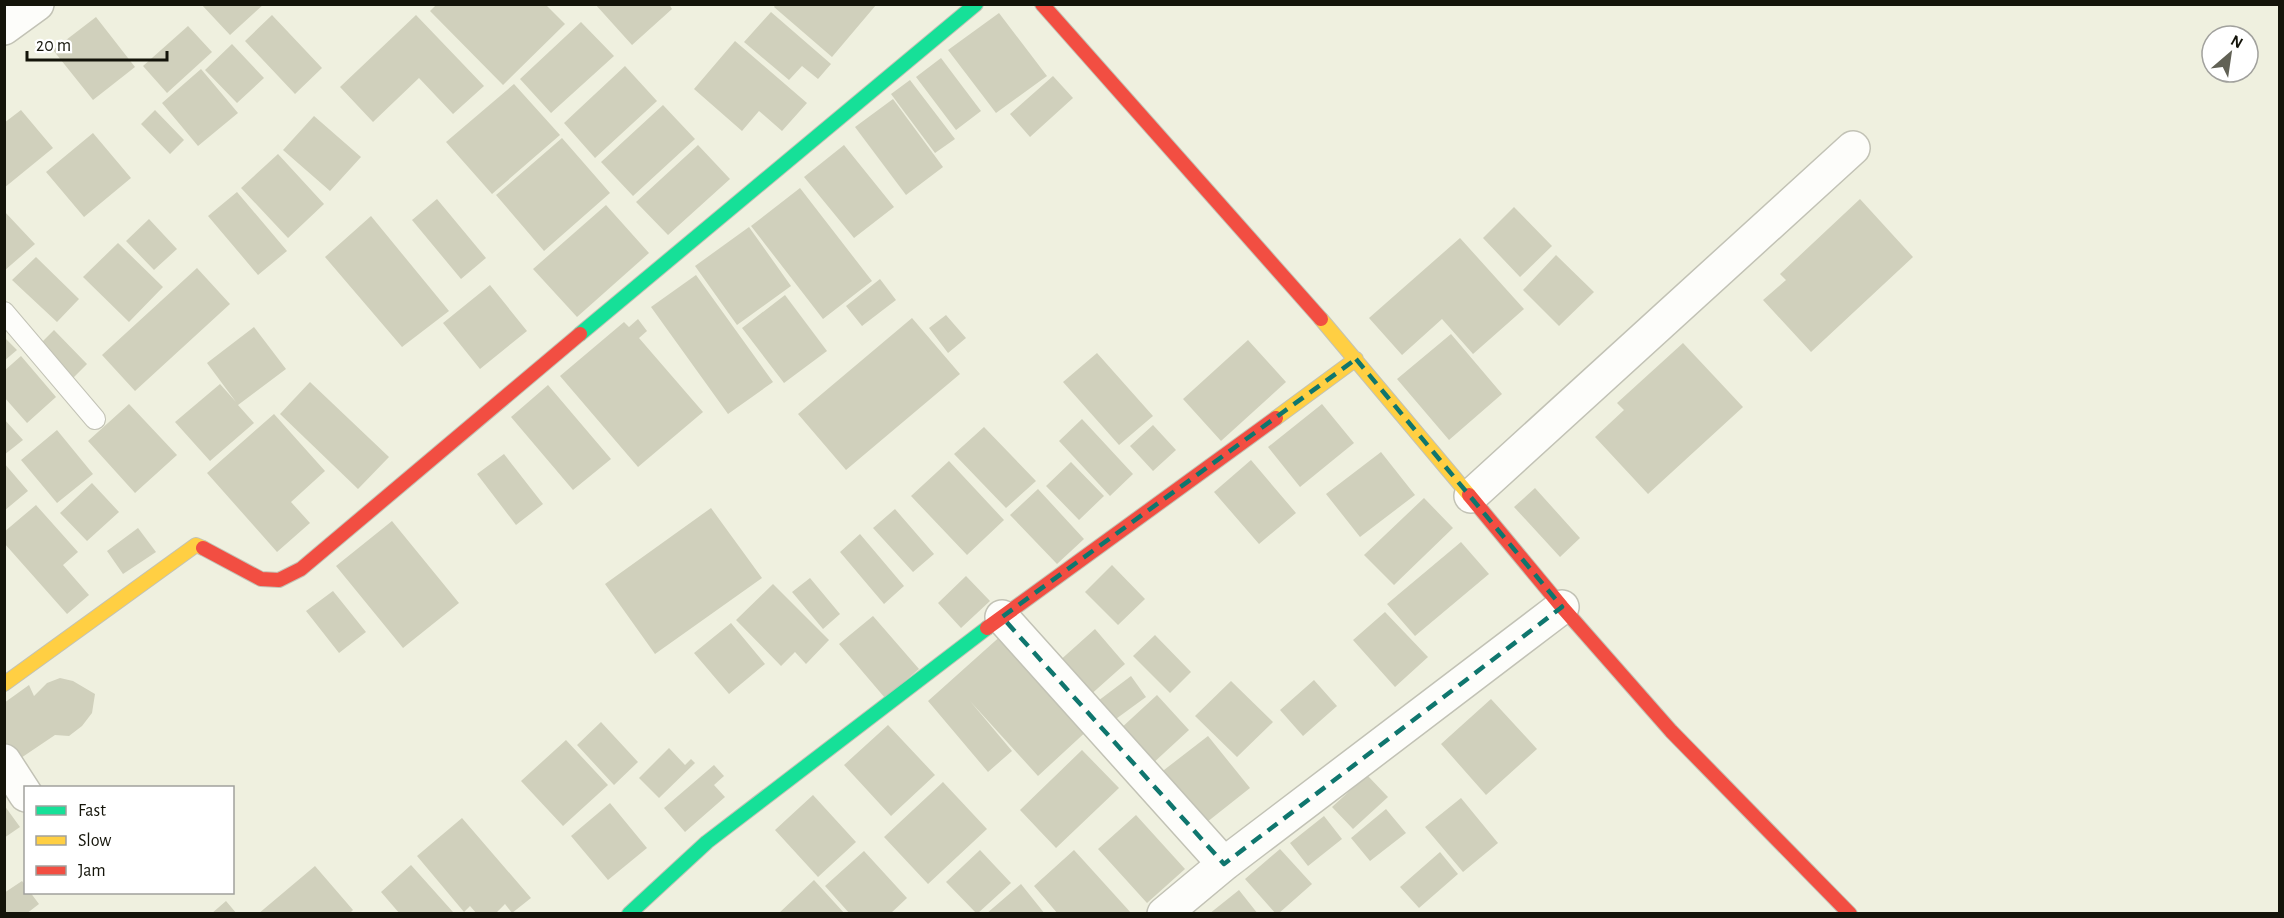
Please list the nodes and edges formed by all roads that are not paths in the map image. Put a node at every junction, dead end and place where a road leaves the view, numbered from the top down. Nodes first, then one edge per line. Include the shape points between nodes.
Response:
1 (37, 4) edge
2 (976, 4) edge
3 (1042, 4) edge
4 (4, 28) edge
5 (1853, 148) dead end
6 (4, 312) edge
7 (1356, 359) junction
8 (94, 419) dead end
9 (1471, 496) junction
10 (1562, 607) junction
11 (1002, 616) junction
12 (4, 684) edge
13 (1224, 864) junction
14 (629, 914) edge
15 (1164, 914) edge
16 (1850, 914) edge

1 - 4 street
2 - 12 street via 301,569 279,580 261,579 196,546
3 - 7 street
5 - 9 street
6 - 8 lane
7 - 9 street
7 - 11 street
9 - 10 street
10 - 13 street
10 - 16 street via 1671,731
11 - 13 street
11 - 14 street via 707,842
13 - 15 street

